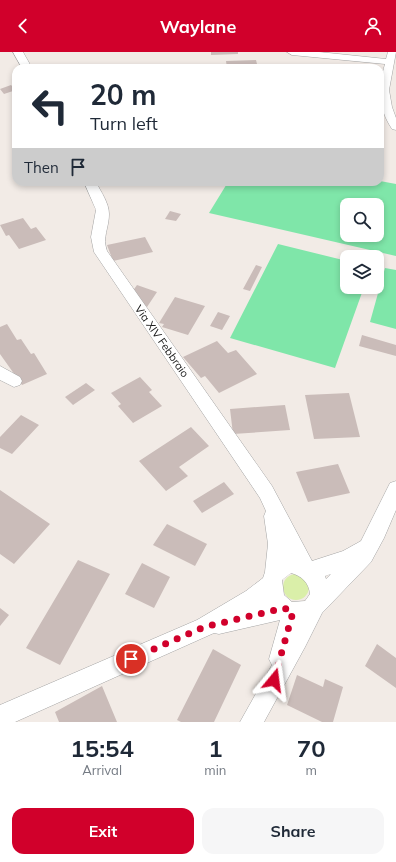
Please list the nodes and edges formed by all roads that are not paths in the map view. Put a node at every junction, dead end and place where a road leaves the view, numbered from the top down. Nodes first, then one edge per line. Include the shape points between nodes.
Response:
1 (18, 52) edge
2 (292, 52) edge
3 (339, 52) edge
4 (392, 57) edge
5 (351, 58) junction
6 (24, 64) edge
7 (384, 75) edge
8 (384, 94) edge
9 (396, 127) edge
10 (92, 186) edge
11 (0, 372) edge
12 (14, 381) dead end
13 (396, 489) edge
14 (266, 492) junction
15 (377, 532) junction
16 (308, 569) junction
17 (273, 578) junction
18 (316, 604) junction
19 (289, 610) junction
20 (204, 627) junction
21 (274, 680) junction
22 (0, 717) edge
23 (251, 722) edge

1 - 6 street
2 - 5 street
3 - 5 street
4 - 5 street
4 - 7 street
8 - 9 street via 386,107
10 - 14 street, Via XIV Febbraio via 103,210 97,238 101,252
11 - 12 street
13 - 15 street
14 - 16 street, Via XIV Febbraio
14 - 17 street, Via XIV Febbraio via 278,544
15 - 16 street via 366,546 348,559
15 - 18 street via 364,555
16 - 17 street via 291,564 285,565
16 - 18 street via 320,584
17 - 19 street via 273,598
17 - 20 street via 253,598
18 - 19 street via 309,610
18 - 21 street
19 - 20 street
19 - 21 street
20 - 22 street
21 - 23 street

